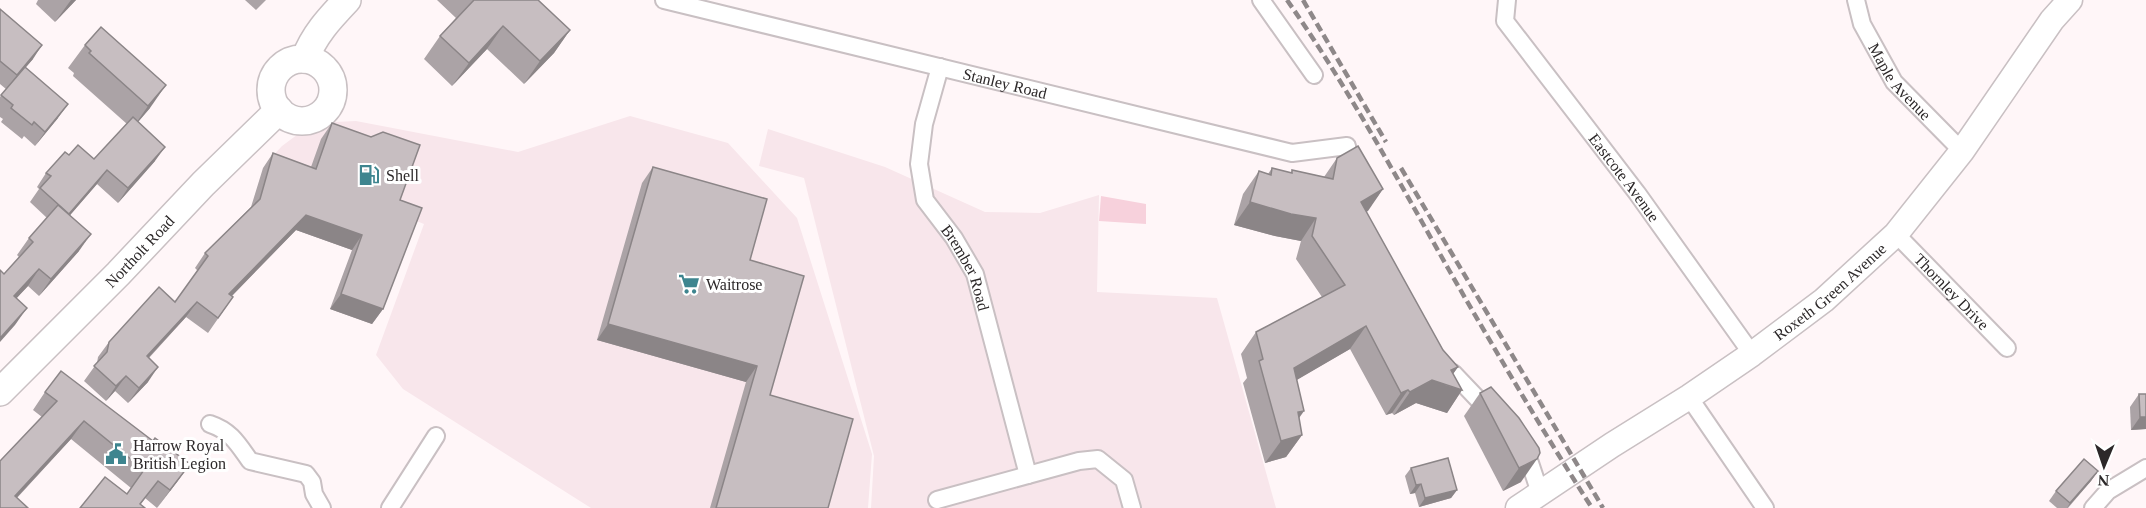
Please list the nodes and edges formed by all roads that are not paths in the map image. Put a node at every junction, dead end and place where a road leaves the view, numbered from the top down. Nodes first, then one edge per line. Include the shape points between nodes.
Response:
1 (346, 0) edge
2 (664, 0) edge
3 (1260, 0) edge
4 (1507, 0) edge
5 (1856, 0) edge
6 (2070, 0) edge
7 (305, 59) junction
8 (940, 67) junction
9 (1314, 75) dead end
10 (279, 110) junction
11 (1347, 146) dead end
12 (1962, 151) junction
13 (1896, 234) junction
14 (2007, 348) dead end
15 (1752, 354) junction
16 (1453, 373) edge
17 (0, 392) edge
18 (1689, 397) junction
19 (210, 424) dead end
20 (436, 436) dead end
21 (2146, 468) edge
22 (1028, 475) junction
23 (1540, 493) junction
24 (937, 500) dead end
25 (322, 508) edge
26 (390, 508) edge
27 (1132, 508) edge
28 (1518, 508) edge
29 (1765, 508) edge
30 (2093, 508) edge

1 - 7 main road via 322,26
2 - 8 street, Stanley Road
3 - 9 street
4 - 15 street, Eastcote Avenue via 1505,21 1637,193
5 - 12 street, Maple Avenue via 1862,24 1894,82
6 - 12 street, Roxeth Green Avenue via 2052,20
7 - 10 main road via 289,62 277,72 271,91
7 - 10 main road via 328,73 333,90 331,100 313,119 289,118
8 - 11 street, Stanley Road via 1292,153
8 - 22 street, Brember Road via 924,124 919,164 925,200 975,274
10 - 17 main road, Northolt Road
12 - 13 street, Roxeth Green Avenue
13 - 14 street, Thornley Drive
13 - 15 street, Roxeth Green Avenue via 1824,300
15 - 18 street, Roxeth Green Avenue
16 - 23 street via 1509,434 1530,463
18 - 23 street, Roxeth Green Avenue
18 - 29 street
19 - 25 street via 234,438 250,461 306,474
20 - 26 street
21 - 30 street via 2108,491
22 - 24 street
22 - 27 street via 1098,459 1124,480
23 - 28 street, Roxeth Green Avenue

